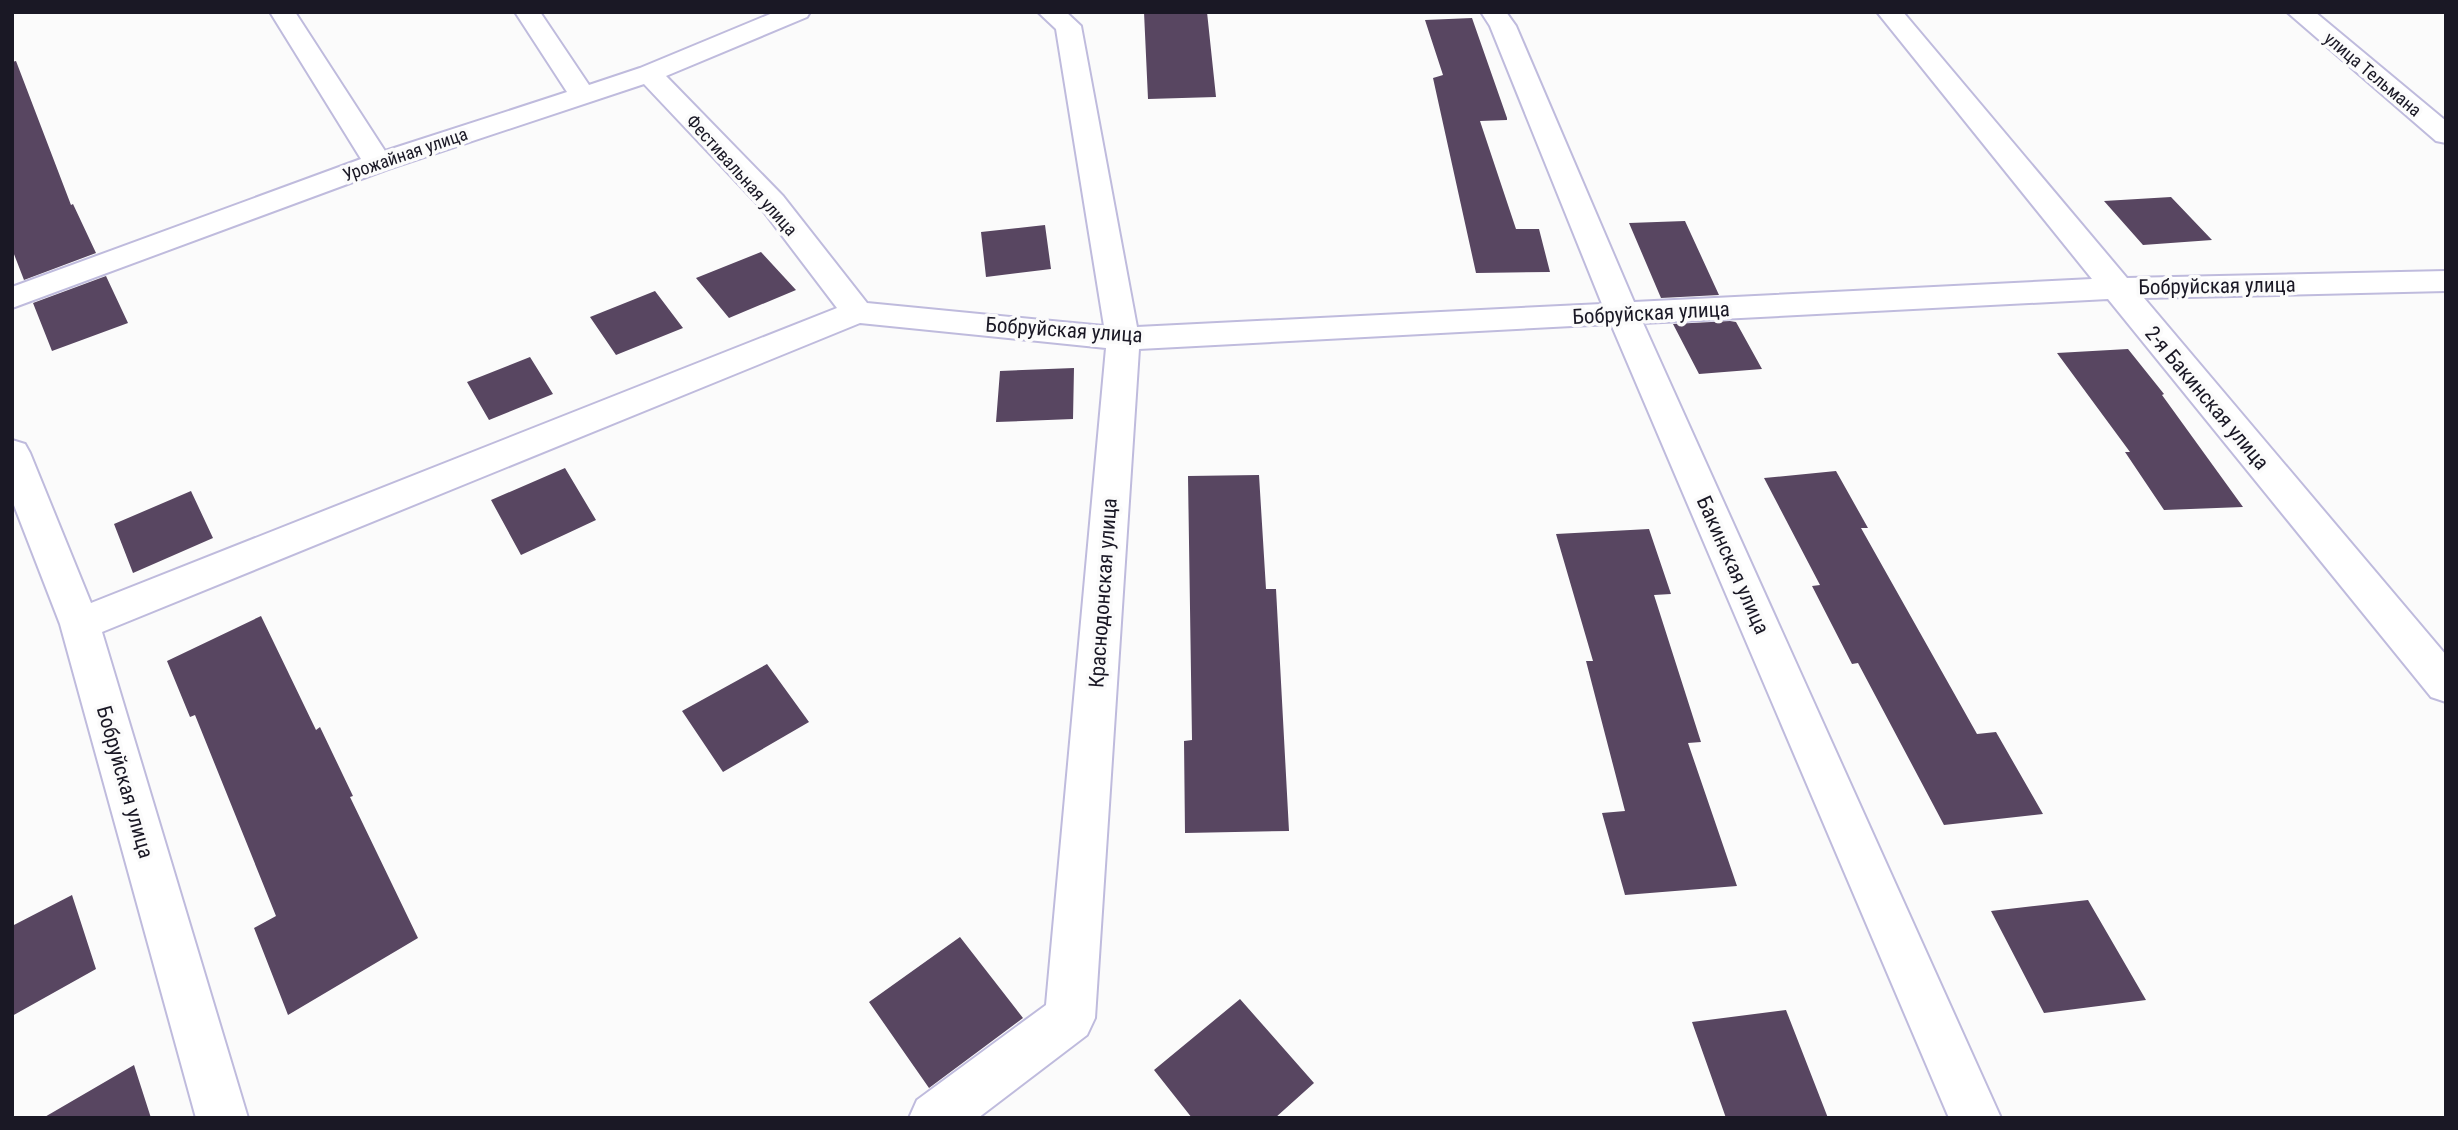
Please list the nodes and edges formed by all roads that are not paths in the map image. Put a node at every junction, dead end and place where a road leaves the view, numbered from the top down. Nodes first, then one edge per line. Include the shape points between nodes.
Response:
1 (282, 12) edge
2 (527, 12) edge
3 (798, 12) edge
4 (1050, 12) edge
5 (1493, 12) edge
6 (1889, 12) edge
7 (2300, 12) edge
8 (649, 74) junction
9 (582, 95) junction
10 (2446, 135) edge
11 (378, 163) junction
12 (2446, 281) edge
13 (2116, 288) junction
14 (12, 298) edge
15 (857, 312) junction
16 (1623, 315) junction
17 (1123, 339) junction
18 (12, 453) edge
19 (80, 624) junction
20 (2446, 685) edge
21 (222, 1118) edge
22 (935, 1118) edge
23 (1975, 1118) edge

1 - 11 street
2 - 9 street
3 - 8 street, Урожайная улица
4 - 17 street, Краснодонская улица via 1068,26
5 - 16 street, Бакинская улица via 1503,26
6 - 13 street, 2-я Бакинская улица
7 - 10 street, улица Тельмана
8 - 9 street, Урожайная улица
8 - 15 street, Фестивальная улица via 772,202
9 - 11 street, Урожайная улица
11 - 14 street, Урожайная улица
12 - 13 street, Бобруйская улица
13 - 16 street, Бобруйская улица
13 - 20 street, 2-я Бакинская улица
15 - 17 street, Бобруйская улица
15 - 19 street
16 - 17 street, Бобруйская улица
16 - 23 street, Бакинская улица
17 - 22 street, Краснодонская улица via 1070,1018
18 - 19 street, Бобруйская улица
19 - 21 street, Бобруйская улица

